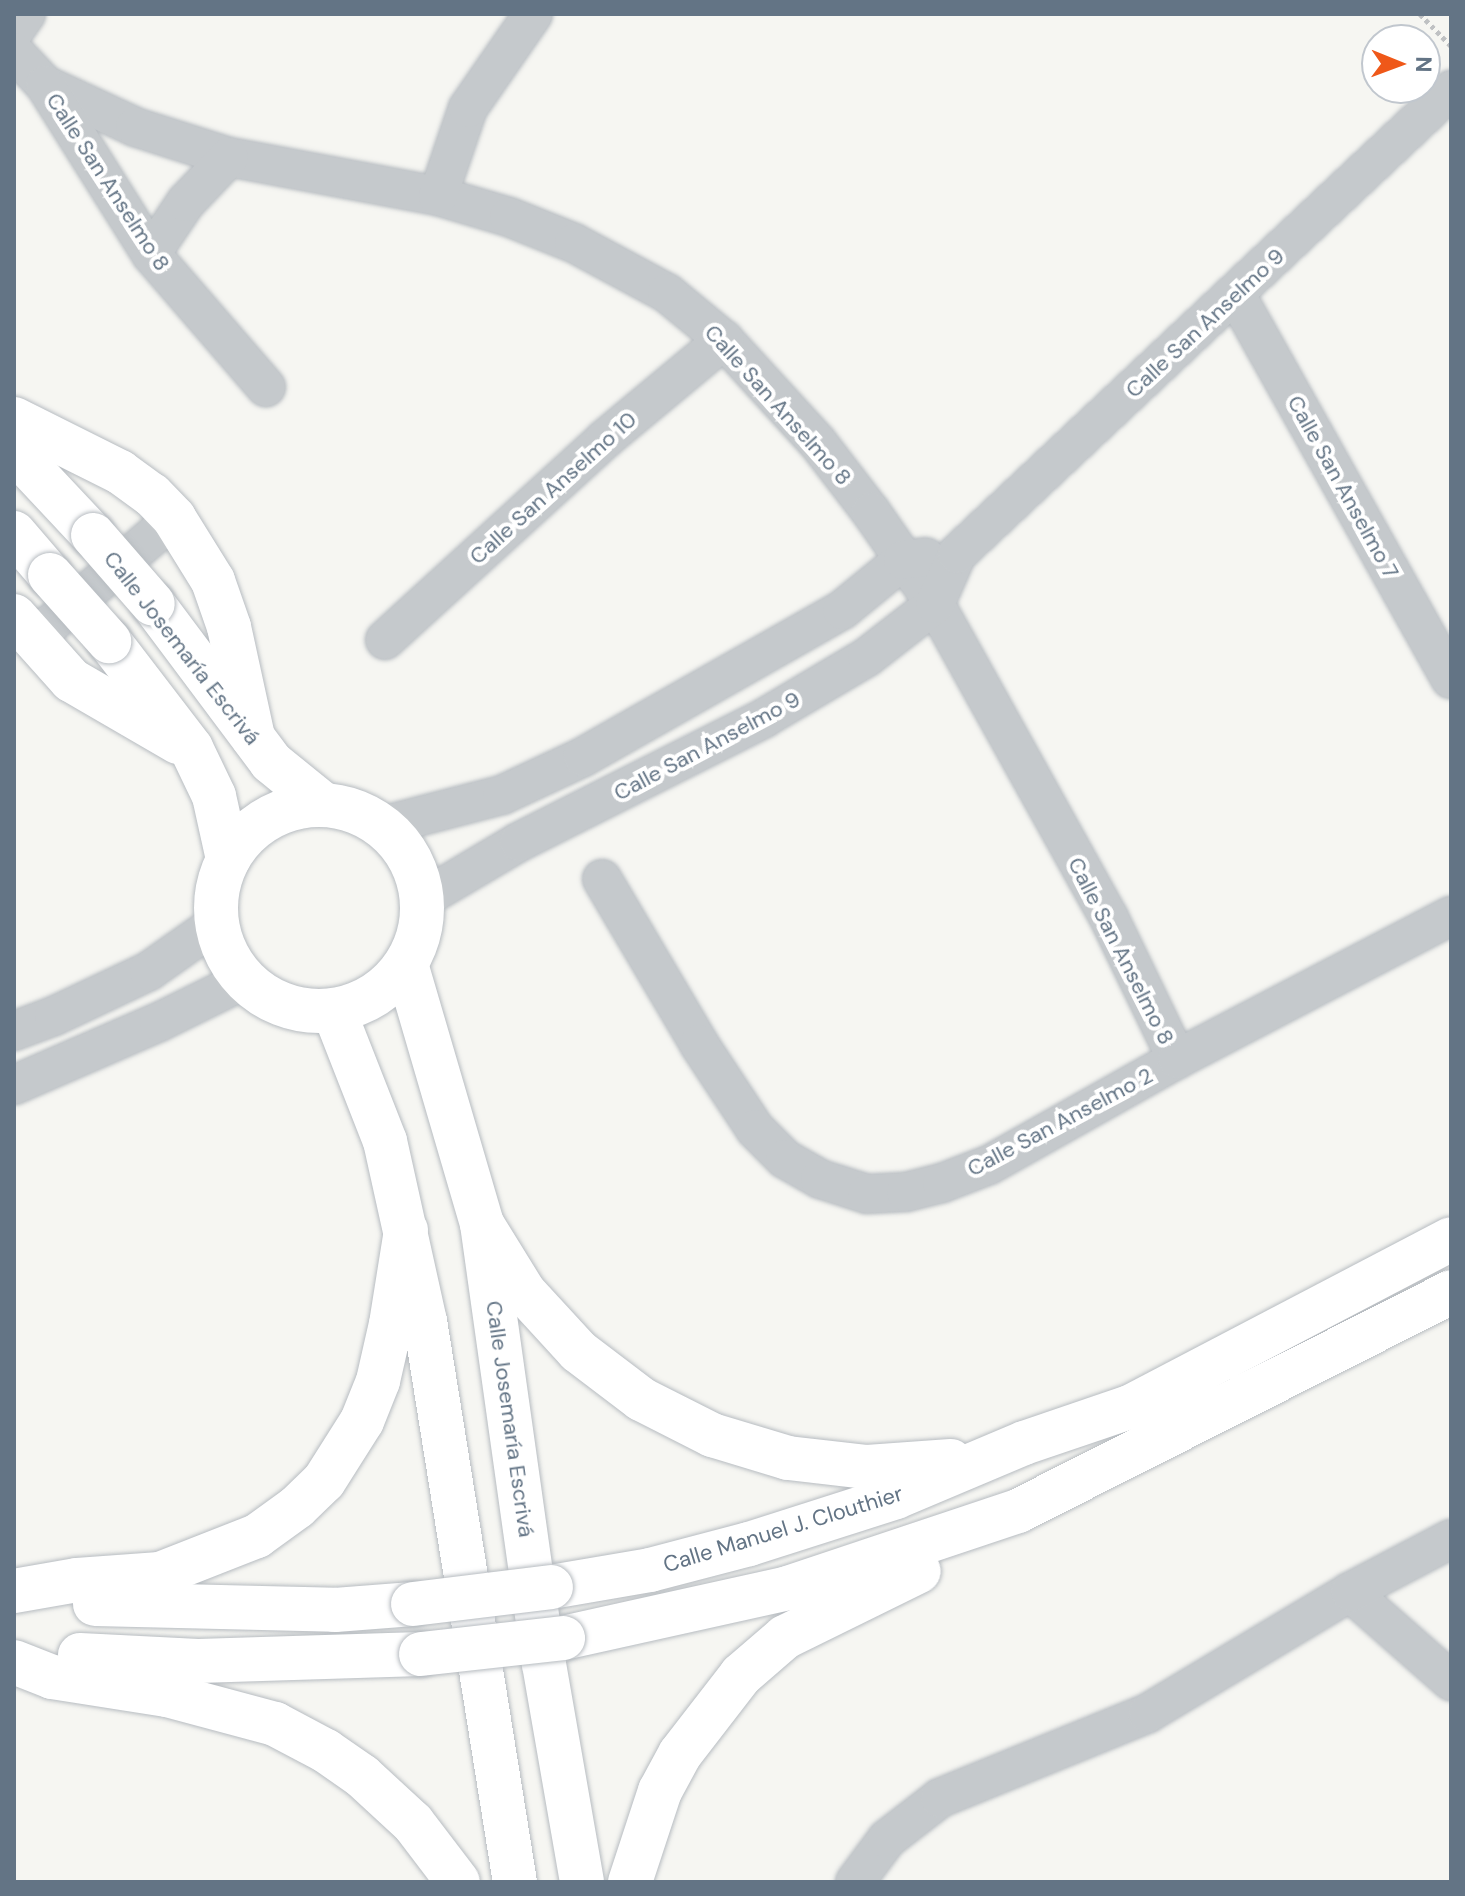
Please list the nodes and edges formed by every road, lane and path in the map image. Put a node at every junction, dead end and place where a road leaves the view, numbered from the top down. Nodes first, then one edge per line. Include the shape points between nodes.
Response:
1 (26, 14) edge
2 (533, 14) edge
3 (1420, 14) edge
4 (14, 31) edge
5 (1451, 46) edge
6 (14, 52) edge
7 (45, 85) junction
8 (1451, 90) edge
9 (229, 157) junction
10 (438, 196) junction
11 (151, 254) junction
12 (1236, 295) junction
13 (724, 340) junction
14 (266, 387) dead end
15 (14, 419) edge
16 (14, 451) edge
17 (174, 518) junction
18 (14, 533) edge
19 (957, 554) junction
20 (903, 560) junction
21 (935, 604) junction
22 (23, 628) edge
23 (385, 640) dead end
24 (1451, 679) edge
25 (253, 737) junction
26 (191, 748) junction
27 (324, 805) junction
28 (382, 826) junction
29 (228, 859) junction
30 (602, 879) dead end
31 (421, 900) junction
32 (1451, 916) edge
33 (217, 923) junction
34 (406, 964) junction
35 (244, 980) junction
36 (334, 1011) junction
37 (14, 1031) edge
38 (1177, 1059) junction
39 (14, 1085) edge
40 (482, 1224) junction
41 (406, 1230) junction
42 (1451, 1239) edge
43 (1451, 1292) edge
44 (1024, 1443) junction
45 (1018, 1511) junction
46 (1451, 1539) edge
47 (14, 1591) edge
48 (1350, 1592) junction
49 (14, 1599) edge
50 (14, 1652) edge
51 (14, 1662) edge
52 (1451, 1681) edge
53 (458, 1882) edge
54 (515, 1882) edge
55 (582, 1882) edge
56 (630, 1882) edge
57 (855, 1882) edge

1 - 4 street
2 - 10 street via 468,108
3 - 5 path
6 - 7 street, Calle San Anselmo 8
7 - 9 street, Calle San Anselmo 8 via 135,127
7 - 11 street, Calle San Anselmo 8
8 - 12 street, Calle San Anselmo 9
9 - 10 street, Calle San Anselmo 8
9 - 11 street via 186,202
10 - 13 street, Calle San Anselmo 8 via 509,217 625,268 667,293
11 - 14 street, Calle San Anselmo 8
12 - 19 street, Calle San Anselmo 9
12 - 24 street, Calle San Anselmo 7
13 - 20 street, Calle San Anselmo 8 via 818,443
13 - 23 street, Calle San Anselmo 10 via 605,439
15 - 17 main road via 120,472
16 - 25 main road, Calle Josemaría Escrivá, bridge via 153,604
17 - 22 street
17 - 25 main road via 213,581 229,627
18 - 26 main road, bridge via 109,641
19 - 20 street
19 - 21 street, Calle San Anselmo 9
20 - 21 street, Calle San Anselmo 8
20 - 28 street via 842,610 583,757 502,795
21 - 31 street, Calle San Anselmo 9 via 867,657 764,718 519,842
21 - 38 street, Calle San Anselmo 8 via 1109,918
22 - 26 main road via 71,680
25 - 27 main road, Calle Josemaría Escrivá via 271,762
26 - 29 main road via 214,796
27 - 28 main road via 354,811
27 - 29 main road via 279,813 242,840
28 - 31 main road via 410,859
29 - 33 main road via 216,901
30 - 38 street, Calle San Anselmo 2 via 755,1129 785,1159 867,1194 906,1192 989,1165
31 - 34 main road via 419,934
32 - 38 street, Calle San Anselmo 2
33 - 35 main road via 222,944
33 - 37 street via 149,971
34 - 36 main road via 375,995
34 - 40 main road, Calle Josemaría Escrivá
35 - 36 main road via 285,1006
35 - 39 street
36 - 41 main road via 385,1141
40 - 44 main road via 524,1292 578,1351 641,1399 712,1435 788,1458 867,1467 946,1462
40 - 55 main road, Calle Josemaría Escrivá via 544,1664
41 - 47 main road via 378,1381 331,1473 297,1507 257,1536 160,1574
41 - 54 main road via 445,1433
42 - 44 main road, Calle Manuel J. Clouthier via 1130,1407
43 - 45 main road
44 - 49 main road, Calle Manuel J. Clouthier, bridge via 896,1497 749,1544 650,1570 551,1587 335,1610
45 - 50 main road, bridge via 788,1588 563,1638 421,1654 198,1661
45 - 56 main road via 995,1534 785,1637 741,1675 680,1754 655,1804
46 - 48 street
48 - 52 street
48 - 57 street via 1148,1713 940,1798 887,1839
51 - 53 main road via 52,1677 167,1695 275,1724 362,1776 413,1823

